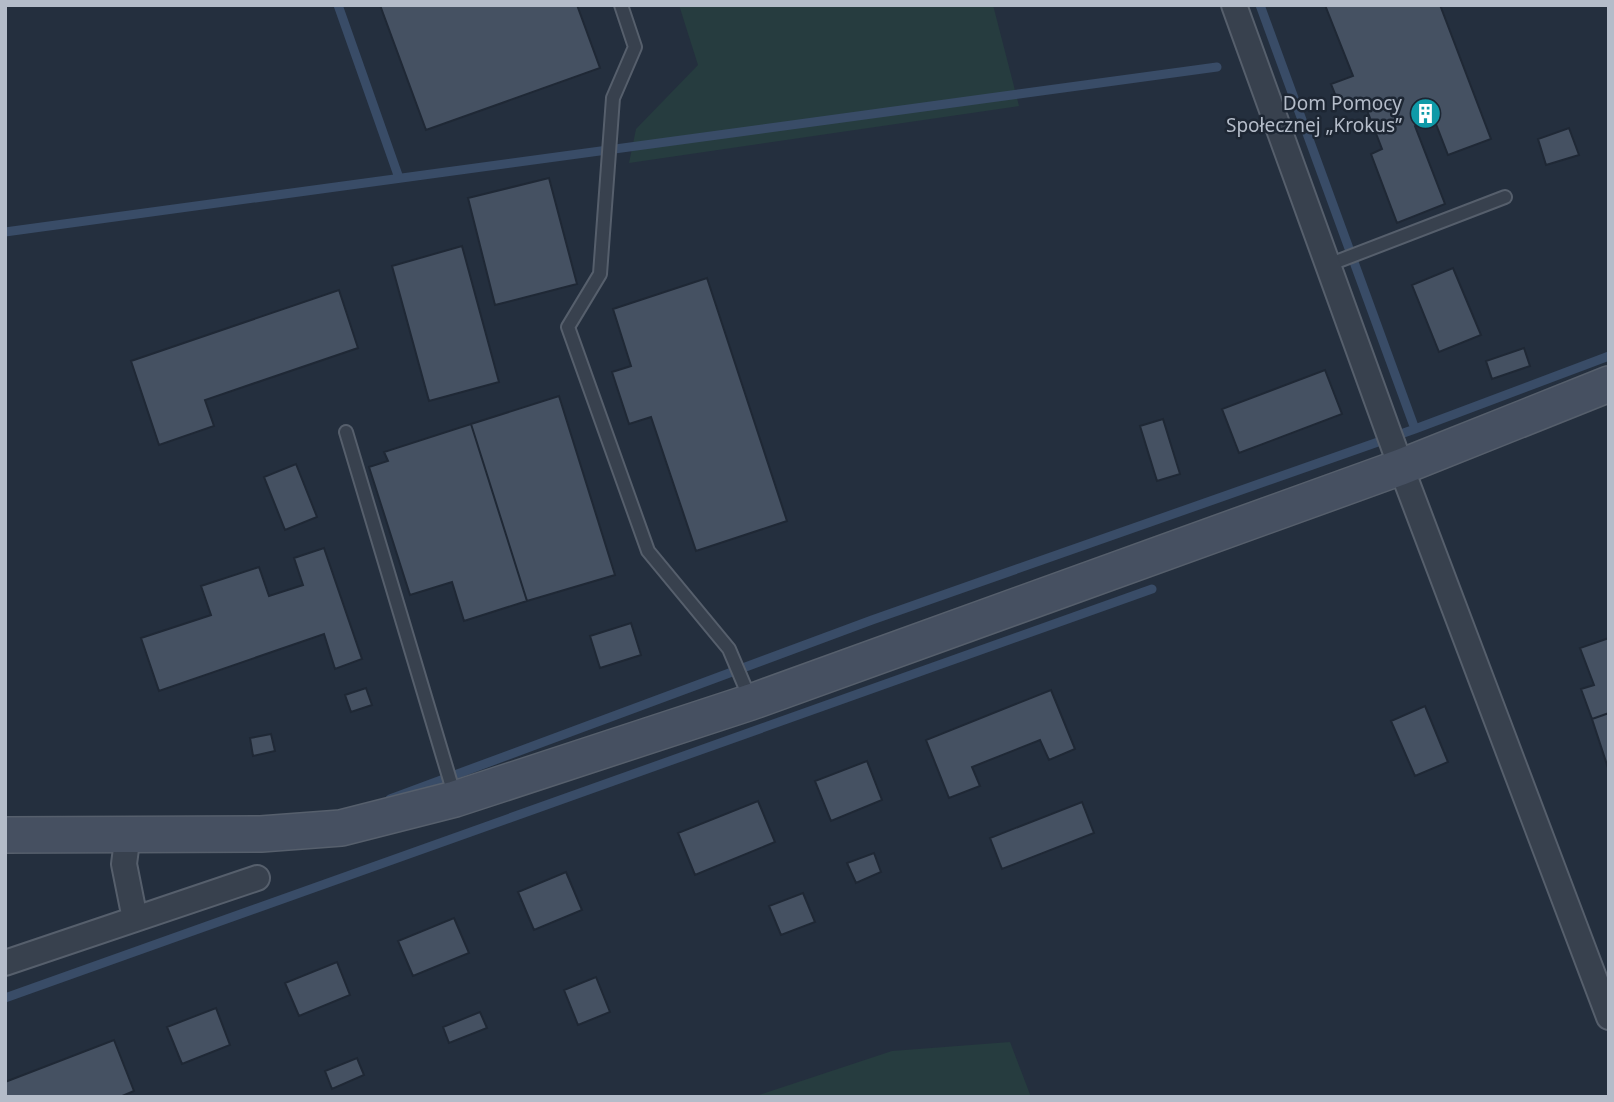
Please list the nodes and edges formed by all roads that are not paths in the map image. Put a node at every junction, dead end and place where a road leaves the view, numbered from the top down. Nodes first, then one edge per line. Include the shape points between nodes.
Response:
1 (621, 5) edge
2 (1234, 5) edge
3 (1505, 197) dead end
4 (1328, 265) junction
5 (1609, 384) edge
6 (346, 432) dead end
7 (1401, 467) junction
8 (751, 702) junction
9 (455, 799) junction
10 (128, 833) junction
11 (5, 835) edge
12 (257, 878) dead end
13 (135, 919) junction
14 (5, 963) edge
15 (1609, 1017) edge

1 - 8 lane via 635,47 613,98 600,274 568,327 648,551 729,649
2 - 4 street
3 - 4 lane
4 - 7 street
5 - 7 street
6 - 9 lane
7 - 8 street
7 - 15 street
8 - 9 street
9 - 10 street via 341,828 261,834
10 - 11 street
10 - 13 street via 124,864
12 - 13 street
13 - 14 street

